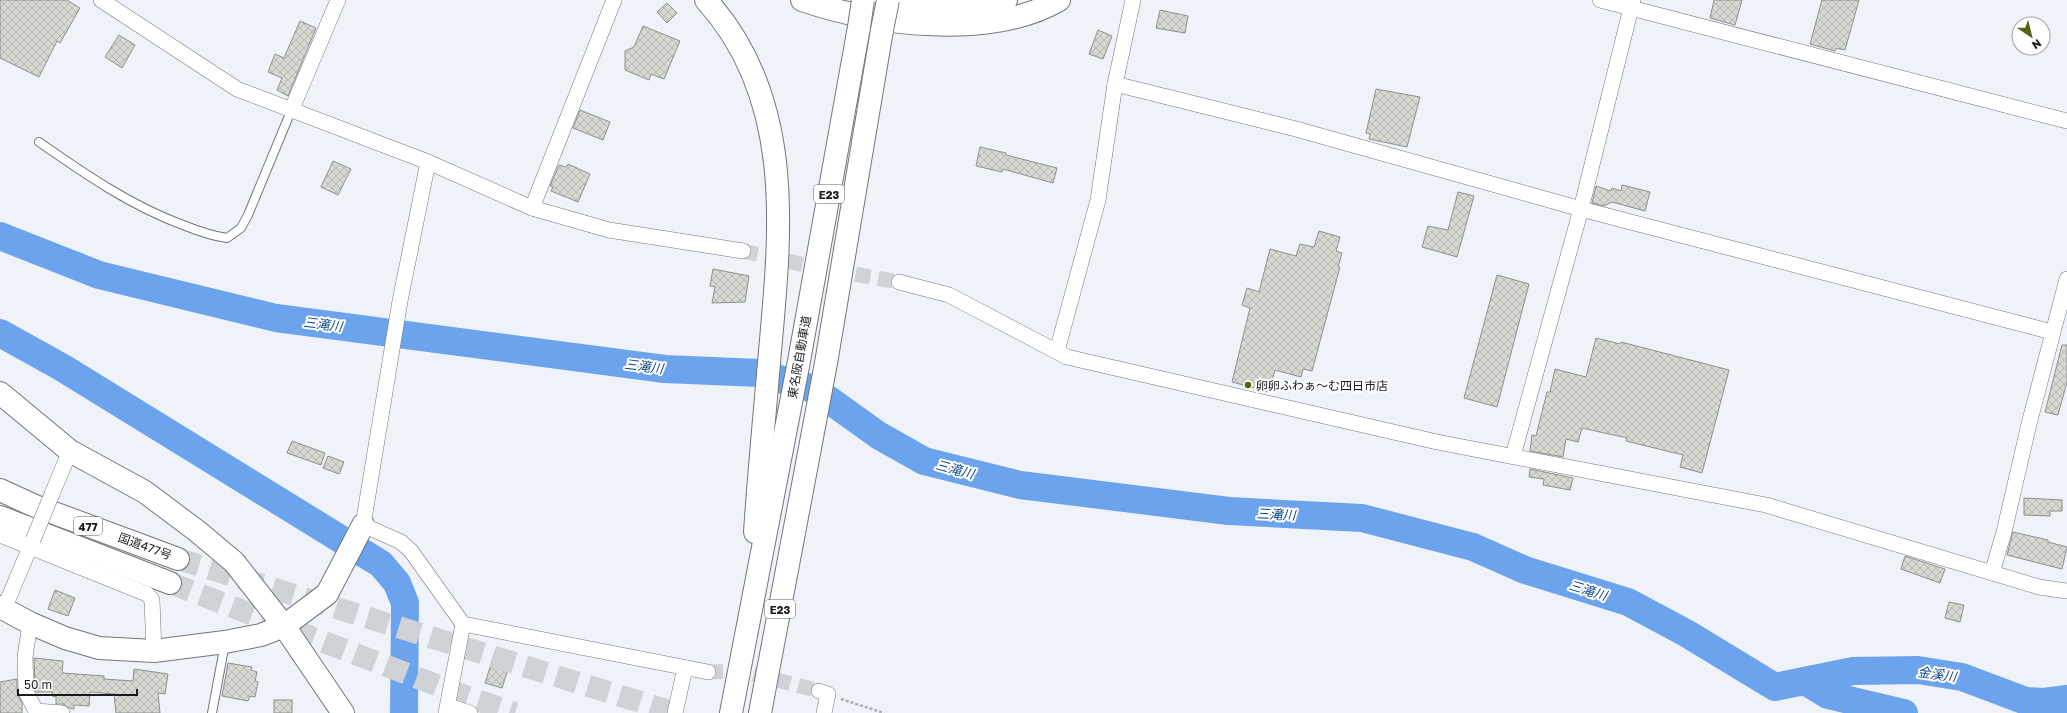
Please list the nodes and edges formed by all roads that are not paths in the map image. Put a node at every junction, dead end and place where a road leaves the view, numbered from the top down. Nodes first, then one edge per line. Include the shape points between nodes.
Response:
1 (101, 0) edge
2 (338, 0) edge
3 (614, 0) edge
4 (706, 0) edge
5 (802, 0) edge
6 (863, 0) edge
7 (879, 0) edge
8 (888, 0) edge
9 (1006, 0) edge
10 (1059, 0) edge
11 (1134, 0) edge
12 (1600, 0) edge
13 (1632, 4) edge
14 (1115, 84) junction
15 (291, 110) junction
16 (2067, 122) edge
17 (39, 142) dead end
18 (428, 162) junction
19 (532, 208) junction
20 (1581, 209) junction
21 (743, 251) tunnel mouth
22 (2067, 279) edge
23 (899, 282) tunnel mouth
24 (2058, 327) edge
25 (1057, 352) junction
26 (0, 393) edge
27 (70, 450) junction
28 (1513, 456) junction
29 (0, 490) edge
30 (766, 494) junction
31 (0, 517) edge
32 (360, 531) junction
33 (0, 536) edge
34 (31, 544) junction
35 (178, 559) tunnel mouth
36 (1992, 573) junction
37 (170, 583) tunnel mouth
38 (2067, 592) edge
39 (2, 608) edge
40 (30, 623) junction
41 (463, 624) junction
42 (284, 626) junction
43 (225, 642) junction
44 (154, 651) junction
45 (685, 668) junction
46 (708, 672) tunnel mouth
47 (823, 693) road end
48 (447, 709) edge
49 (62, 713) edge
50 (212, 713) edge
51 (342, 713) edge
52 (470, 713) edge
53 (676, 713) edge
54 (731, 713) edge
55 (760, 713) edge
56 (824, 713) edge

1 - 15 street via 236,89
2 - 15 street
3 - 19 street
4 - 30 main road via 732,32 745,56 757,85 772,139 780,223 770,354
5 - 10 main road via 865,16 953,24 1002,19 1028,13
6 - 30 main road, 東名阪自動車道 / E23, bridge via 799,362
7 - 9 main road via 964,6
8 - 55 main road, E23, bridge via 826,363
11 - 14 street
12 - 13 street
13 - 16 street
13 - 20 street
14 - 20 street via 1296,129
14 - 25 street via 1098,200
15 - 17 lane via 248,215 241,228 227,238 213,237 156,215 90,177
15 - 18 street
18 - 19 street
18 - 32 street via 400,301
19 - 21 street via 609,230
20 - 24 street
20 - 28 street
22 - 24 street
23 - 25 street via 949,295
24 - 36 street
25 - 28 street via 1075,359 1437,442
26 - 27 main road
27 - 34 street, bridge
27 - 42 main road via 145,492 197,531 234,562
28 - 36 street via 1766,505
29 - 35 main road, 国道477号 / 477 via 35,506
30 - 54 main road, 東名阪自動車道 via 747,627
31 - 37 main road, 477
32 - 41 street via 401,542 411,551
32 - 42 main road via 327,594
33 - 34 street
34 - 39 street
34 - 44 street via 147,594 152,600
36 - 38 street via 2039,587
39 - 40 main road
40 - 44 main road via 65,638 99,648
40 - 49 street via 25,657 26,692 36,711
41 - 45 street
41 - 48 street
42 - 43 main road via 261,635
42 - 51 main road
43 - 44 main road
43 - 50 lane
45 - 46 street
45 - 53 street
47 - 56 street
48 - 52 street

